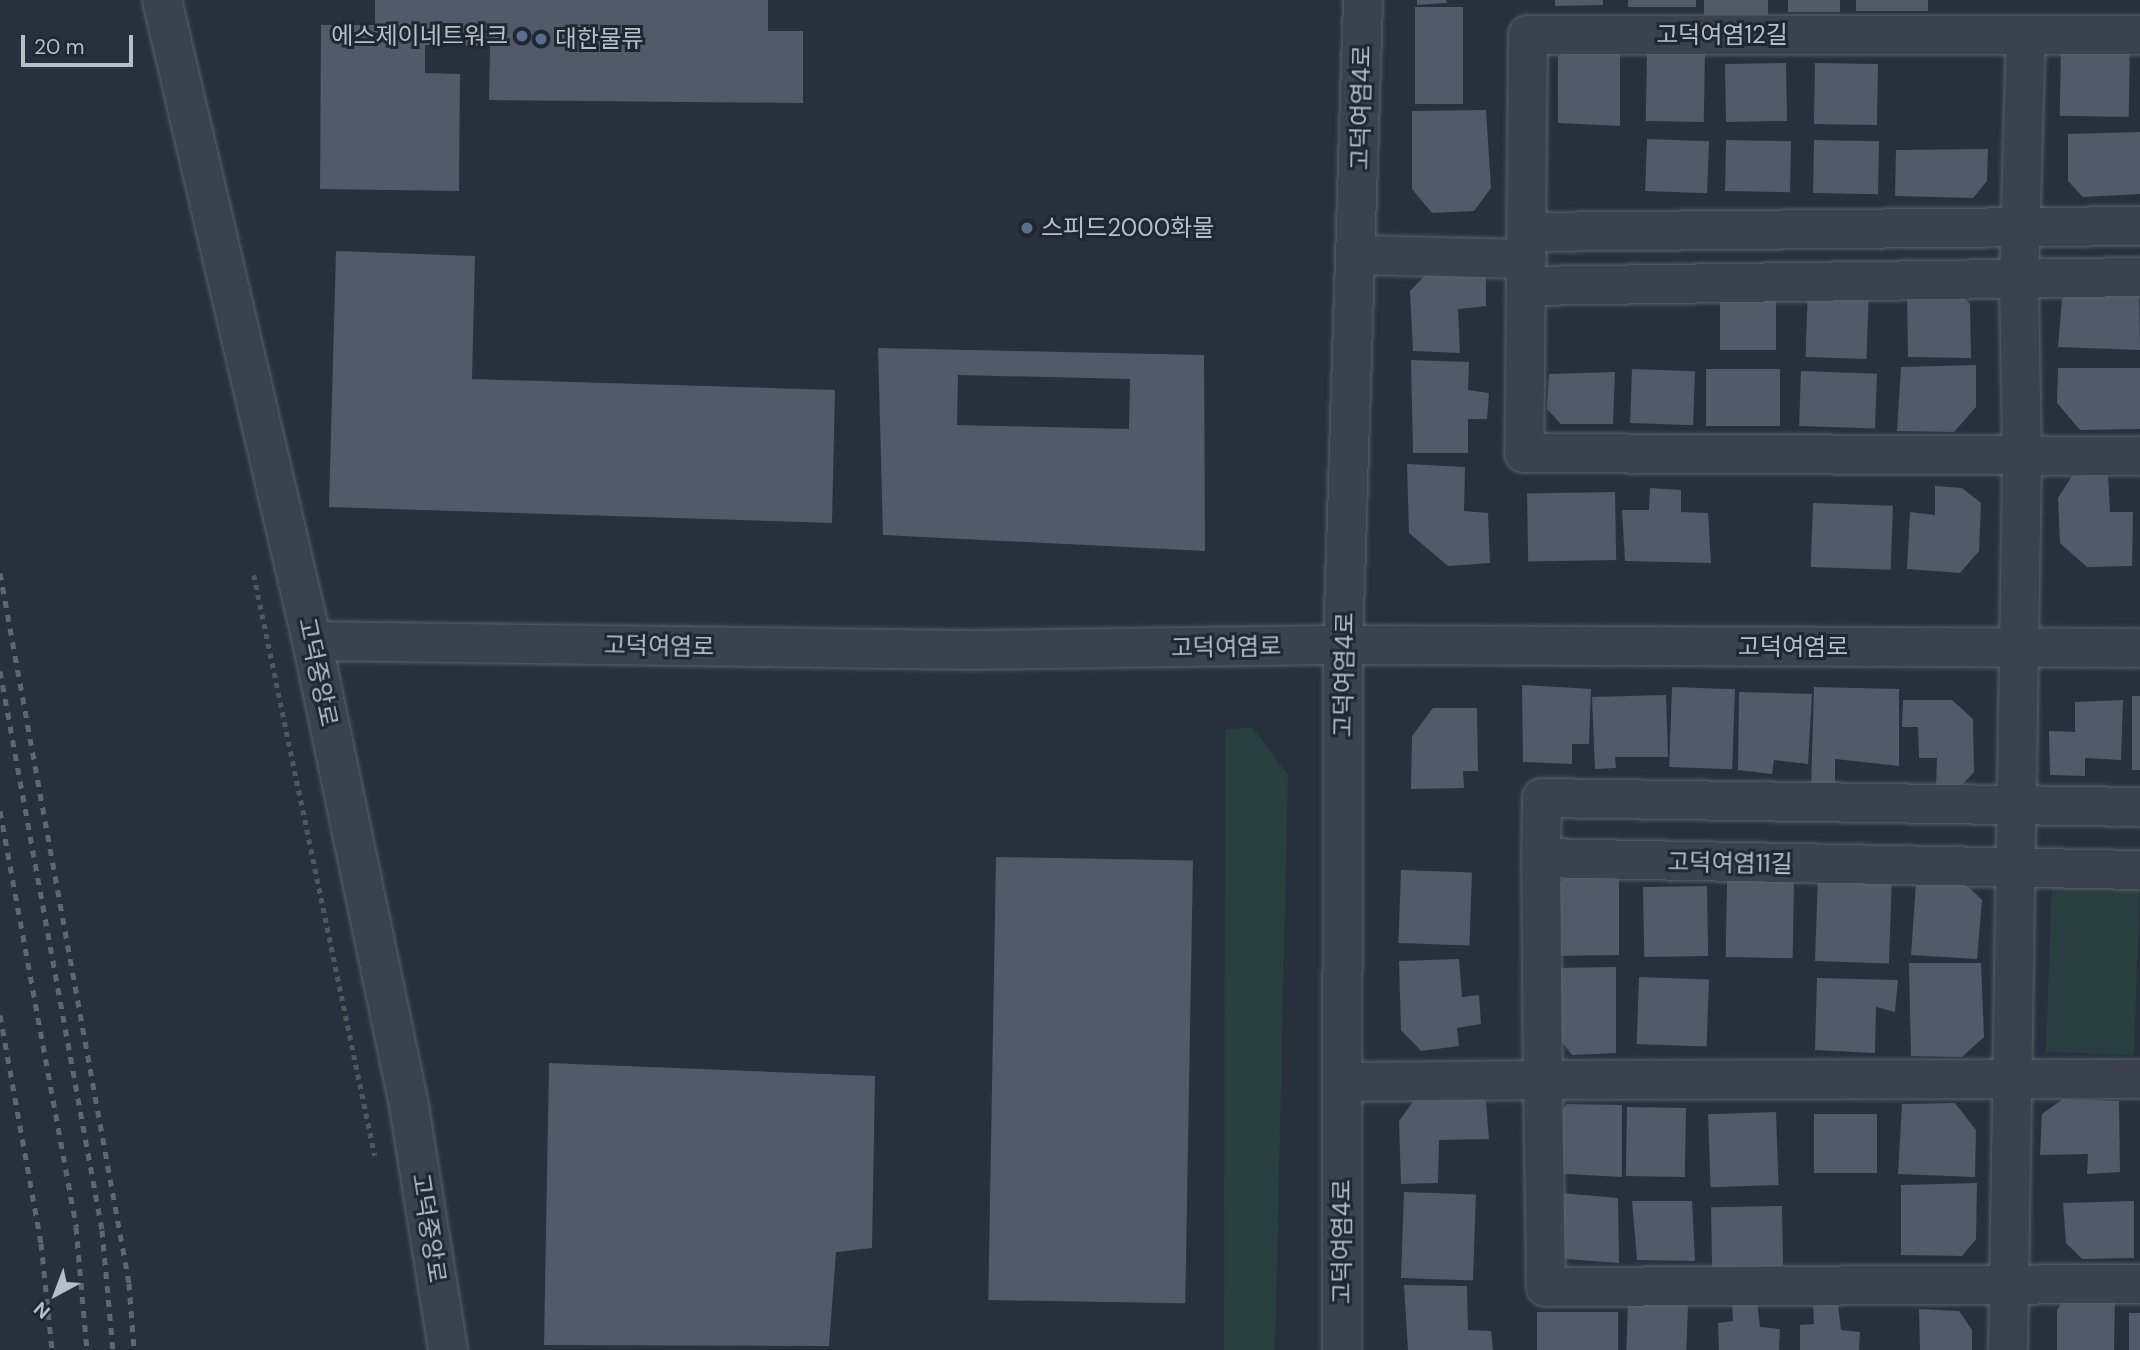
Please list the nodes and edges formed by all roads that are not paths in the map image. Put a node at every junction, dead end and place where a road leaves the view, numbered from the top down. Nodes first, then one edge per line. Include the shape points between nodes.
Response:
1 (162, 0) edge
2 (1363, 0) edge
3 (2026, 35) junction
4 (2140, 35) edge
5 (2140, 226) edge
6 (2023, 227) junction
7 (1358, 255) junction
8 (1527, 259) junction
9 (2140, 277) edge
10 (2018, 279) junction
11 (2022, 456) junction
12 (2140, 456) edge
13 (312, 641) junction
14 (1343, 645) junction
15 (2019, 648) junction
16 (2140, 648) edge
17 (2014, 807) junction
18 (2140, 807) edge
19 (1541, 858) junction
20 (2015, 870) junction
21 (2140, 870) edge
22 (2012, 1078) junction
23 (2140, 1079) edge
24 (1544, 1080) junction
25 (1342, 1082) junction
26 (2140, 1284) edge
27 (2009, 1285) junction
28 (448, 1350) edge
29 (1342, 1350) edge
30 (2008, 1350) edge

1 - 13 street, 고덕중앙로
2 - 7 street, 고덕여염4로
3 - 4 street, 고덕여염12길
3 - 6 street
3 - 8 street, 고덕여염12길 via 1528,35
5 - 6 street
6 - 8 street
6 - 10 street
7 - 8 street
7 - 14 street, 고덕여염4로
8 - 10 street
8 - 11 street, 고덕여염12길 via 1524,453
9 - 10 street
10 - 11 street
11 - 12 street, 고덕여염12길
11 - 15 street
13 - 14 street, 고덕여염로 via 972,650
13 - 28 street, 고덕중앙로 via 409,1106
14 - 15 street, 고덕여염로
14 - 25 street, 고덕여염4로
15 - 16 street, 고덕여염로
15 - 17 street
17 - 18 street
17 - 19 street via 1542,798
17 - 20 street
19 - 20 street, 고덕여염11길
19 - 24 street
20 - 21 street, 고덕여염11길
20 - 22 street
22 - 23 street
22 - 24 street
22 - 27 street
24 - 25 street
24 - 27 street via 1546,1287
25 - 29 street, 고덕여염4로
26 - 27 street
27 - 30 street

